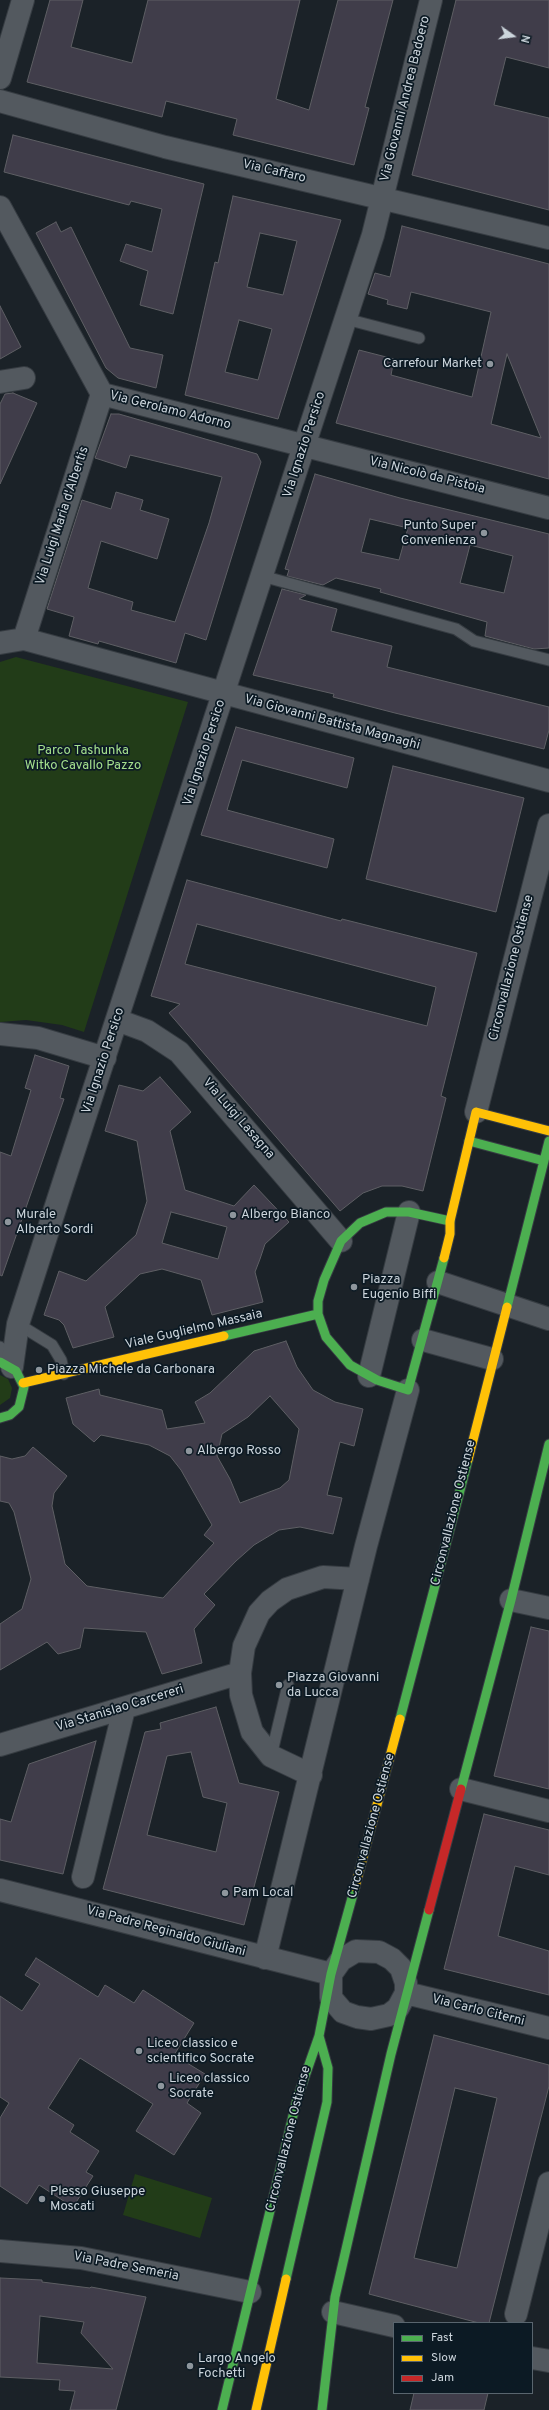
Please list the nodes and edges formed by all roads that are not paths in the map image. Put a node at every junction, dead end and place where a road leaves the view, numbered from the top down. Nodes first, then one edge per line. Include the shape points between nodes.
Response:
1 (23, 0) edge
2 (431, 0) edge
3 (0, 78) edge
4 (0, 101) edge
5 (382, 198) junction
6 (0, 206) edge
7 (549, 238) edge
8 (346, 319) junction
9 (419, 338) dead end
10 (24, 378) dead end
11 (0, 382) edge
12 (102, 394) junction
13 (305, 445) junction
14 (549, 508) edge
15 (262, 576) junction
16 (24, 638) junction
17 (0, 644) edge
18 (549, 660) edge
19 (224, 694) junction
20 (549, 781) edge
21 (549, 825) edge
22 (117, 1020) junction
23 (0, 1034) edge
24 (105, 1058) junction
25 (476, 1112) junction
26 (549, 1131) edge
27 (469, 1141) junction
28 (547, 1155) edge
29 (409, 1212) junction
30 (450, 1221) junction
31 (341, 1241) junction
32 (438, 1282) junction
33 (506, 1305) junction
34 (318, 1314) junction
35 (21, 1316) junction
36 (549, 1319) edge
37 (423, 1340) junction
38 (0, 1347) edge
39 (492, 1359) junction
40 (10, 1369) edge
41 (64, 1374) junction
42 (369, 1376) junction
43 (408, 1390) junction
44 (0, 1418) edge
45 (549, 1444) edge
46 (358, 1579) junction
47 (511, 1600) junction
48 (549, 1608) edge
49 (240, 1673) junction
50 (288, 1685) dead end
51 (124, 1709) junction
52 (0, 1745) edge
53 (271, 1756) junction
54 (311, 1775) junction
55 (461, 1789) junction
56 (549, 1811) edge
57 (83, 1877) dead end
58 (0, 1890) edge
59 (265, 1958) junction
60 (331, 1974) junction
61 (406, 1993) junction
62 (549, 2028) edge
63 (319, 2036) junction
64 (549, 2182) edge
65 (0, 2251) edge
66 (250, 2292) junction
67 (333, 2312) junction
68 (516, 2314) dead end
69 (393, 2326) edge
70 (533, 2358) edge
71 (549, 2361) edge
72 (222, 2410) edge
73 (256, 2410) edge
74 (322, 2410) edge

1 - 3 street
2 - 5 street, Via Giovanni Andrea Badoero
4 - 5 street, Via Caffaro via 165,147
5 - 7 street, Via Caffaro
5 - 8 street, Via Ignazio Persico
6 - 12 street, Via Gerolamo Adorno
8 - 9 lane
8 - 13 street, Via Ignazio Persico
10 - 11 street
12 - 13 street, Via Gerolamo Adorno
12 - 16 street, Via Luigi Maria d'Albertis
13 - 14 street, Via Nicolò da Pistoia
13 - 15 street, Via Ignazio Persico
15 - 18 lane via 456,629 474,641
15 - 19 street, Via Ignazio Persico
16 - 17 street, Via Giovanni Battista Magnaghi
16 - 19 street, Via Giovanni Battista Magnaghi
19 - 20 street, Via Giovanni Battista Magnaghi
19 - 22 street, Via Ignazio Persico
21 - 25 street, Circonvallazione Ostiense
22 - 24 street, Via Ignazio Persico
22 - 31 street, Via Luigi Lasagna via 147,1031 179,1052
23 - 24 street via 38,1038
24 - 35 street, Via Ignazio Persico
25 - 26 main road
25 - 27 main road, Circonvallazione Ostiense
27 - 28 main road, Circonvallazione Ostiense
27 - 30 main road, Circonvallazione Ostiense
28 - 33 main road, Circonvallazione Ostiense
29 - 30 main road
29 - 31 main road via 393,1211 373,1216 360,1223
29 - 42 street
30 - 32 main road, Circonvallazione Ostiense via 450,1234
31 - 34 main road via 324,1280 318,1301
32 - 33 street
32 - 37 main road, Circonvallazione Ostiense
33 - 36 street
33 - 39 main road, Circonvallazione Ostiense
34 - 41 main road, Viale Guglielmo Massaia
34 - 42 main road via 331,1345 345,1361
35 - 40 street
35 - 41 lane via 52,1345 61,1360
37 - 39 street
37 - 43 main road, Circonvallazione Ostiense
38 - 40 lane
39 - 60 main road, Circonvallazione Ostiense via 436,1588
40 - 41 main road
40 - 44 main road via 23,1396 19,1407 10,1415
42 - 43 main road
43 - 46 street, Circonvallazione Ostiense
45 - 47 main road
46 - 49 street via 334,1576 311,1580 294,1585 270,1600 254,1620 247,1636
46 - 54 street, Circonvallazione Ostiense
47 - 48 street
47 - 55 main road
49 - 51 street, Via Stanislao Carcereri
49 - 53 street via 243,1707 250,1727 259,1743
50 - 53 lane
51 - 52 street, Via Stanislao Carcereri
51 - 57 street
53 - 54 street
54 - 59 street, Circonvallazione Ostiense
55 - 56 street
55 - 61 main road
58 - 59 street, Via Padre Reginaldo Giuliani
59 - 60 street, Via Padre Reginaldo Giuliani
60 - 61 street via 340,1960 350,1953 371,1951 386,1956 398,1964 404,1975
60 - 61 street via 330,1992 334,2002 344,2012 357,2018 371,2019 389,2015 398,2008
60 - 63 main road, Circonvallazione Ostiense
61 - 62 street, Via Carlo Citerni
61 - 67 main road via 340,2269
63 - 66 main road, Circonvallazione Ostiense via 300,2087
63 - 73 main road via 328,2068 327,2102
64 - 68 street
65 - 66 street, Via Padre Semeria via 81,2258
66 - 72 main road
67 - 69 street
67 - 74 main road
70 - 71 street

